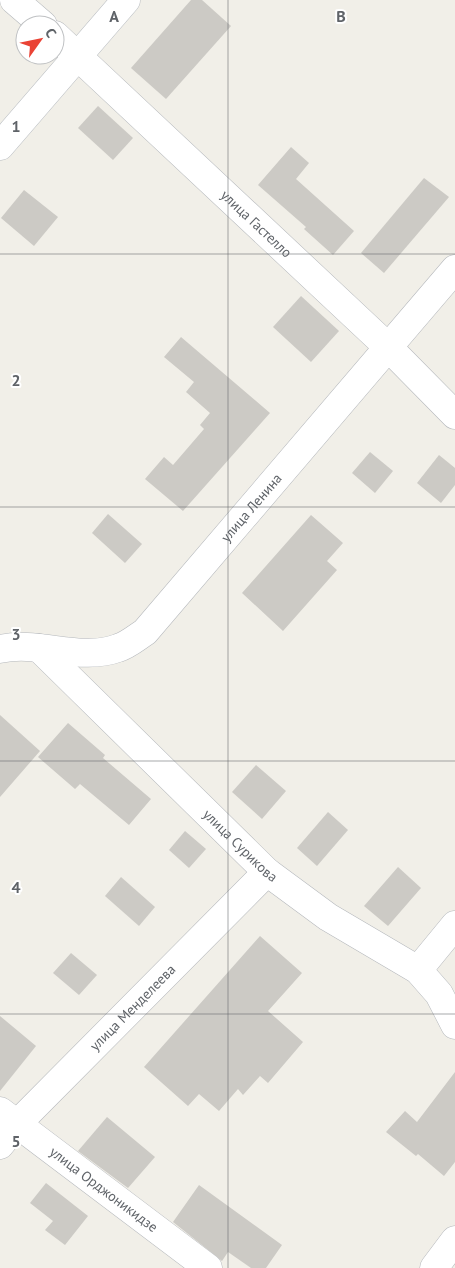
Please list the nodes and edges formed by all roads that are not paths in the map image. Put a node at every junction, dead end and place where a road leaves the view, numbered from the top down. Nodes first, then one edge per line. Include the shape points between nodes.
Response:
1 (14, 0) edge
2 (126, 0) edge
3 (31, 15) edge
4 (65, 44) edge
5 (79, 56) junction
6 (0, 146) edge
7 (455, 269) edge
8 (389, 348) junction
9 (455, 415) edge
10 (39, 648) junction
11 (0, 649) edge
12 (268, 872) junction
13 (455, 924) edge
14 (418, 970) junction
15 (455, 1024) edge
16 (9, 1117) edge
17 (0, 1145) edge
18 (455, 1240) edge
19 (208, 1268) edge
20 (434, 1268) edge

1 - 3 street
2 - 5 street
4 - 5 street, улица Гастелло
5 - 6 street
5 - 8 street, улица Гастелло
7 - 8 street, улица Ленина
8 - 9 street, улица Гастелло
8 - 10 street, улица Ленина via 145,632 118,648 93,652
10 - 11 street, улица Ленина via 15,645
10 - 12 street, улица Сурикова
12 - 14 street, улица Сурикова via 328,917
12 - 16 street, улица Менделеева
13 - 14 street
14 - 15 street, улица Сурикова via 439,994
16 - 17 street, улица Менделеева
16 - 19 street, улица Орджоникидзе
18 - 20 street

